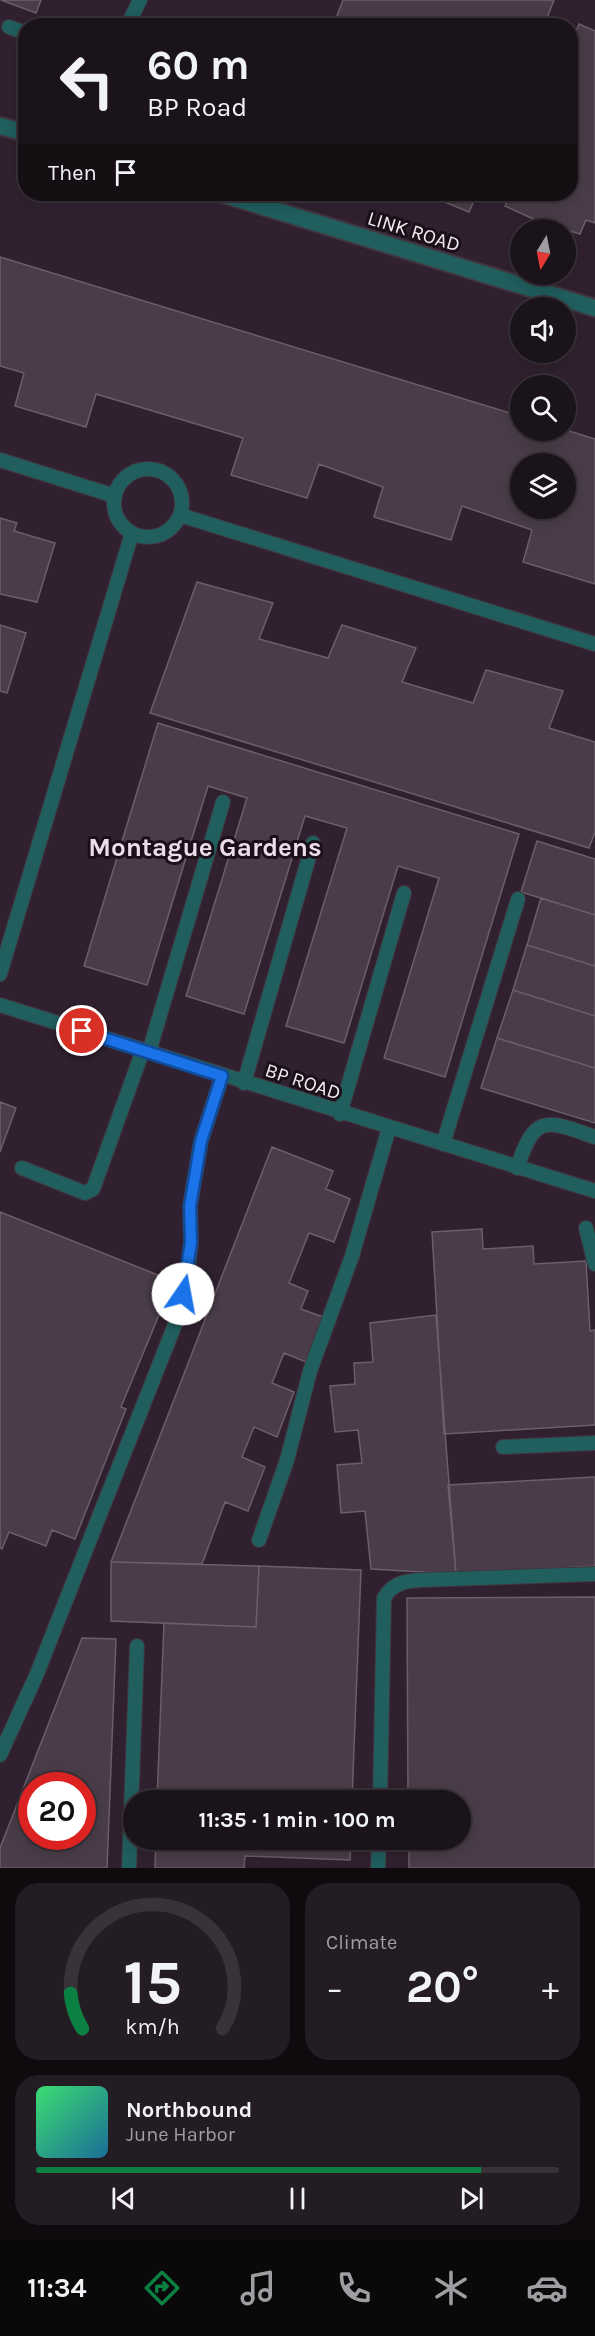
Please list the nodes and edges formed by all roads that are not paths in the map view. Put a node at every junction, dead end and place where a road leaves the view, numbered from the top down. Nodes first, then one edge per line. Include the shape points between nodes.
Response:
1 (140, 0) edge
2 (131, 18) edge
3 (9, 27) dead end
4 (18, 30) edge
5 (0, 126) edge
6 (18, 131) edge
7 (245, 201) edge
8 (595, 308) edge
9 (0, 460) edge
10 (115, 496) junction
11 (180, 514) junction
12 (132, 533) junction
13 (595, 644) edge
14 (223, 802) dead end
15 (313, 843) dead end
16 (404, 893) dead end
17 (519, 899) dead end
18 (0, 974) edge
19 (0, 1005) edge
20 (146, 1051) junction
21 (222, 1076) junction
22 (244, 1083) junction
23 (340, 1114) junction
24 (389, 1128) junction
25 (595, 1137) edge
26 (443, 1144) junction
27 (22, 1168) dead end
28 (517, 1168) junction
29 (595, 1191) edge
30 (586, 1228) dead end
31 (595, 1264) edge
32 (595, 1443) edge
33 (503, 1448) dead end
34 (259, 1540) dead end
35 (595, 1574) edge
36 (137, 1646) dead end
37 (0, 1755) edge
38 (380, 1790) edge
39 (379, 1850) edge
40 (129, 1868) edge
41 (378, 1868) edge

1 - 2 lane
3 - 4 lane
5 - 6 street
7 - 8 street, LINK ROAD
9 - 10 lane
10 - 11 lane via 130,474 153,469 165,473 180,490
10 - 12 lane via 117,515
11 - 12 lane via 166,532 155,536
11 - 13 lane
12 - 18 lane
14 - 20 lane
15 - 22 lane
16 - 23 lane
17 - 26 lane
19 - 20 lane, BP ROAD
20 - 21 lane, BP ROAD
20 - 27 lane via 93,1190 85,1193
21 - 22 lane, BP ROAD
21 - 37 lane via 201,1141 190,1206 188,1271 178,1317 36,1676
22 - 23 lane, BP ROAD
23 - 24 lane, BP ROAD
24 - 26 lane, BP ROAD
24 - 34 lane via 352,1256 310,1371 287,1460
25 - 28 lane via 552,1124 537,1127 526,1140
26 - 28 lane, BP ROAD
28 - 29 lane, BP ROAD
30 - 31 lane
32 - 33 lane
35 - 38 lane via 420,1580 389,1589 384,1598
36 - 40 lane
39 - 41 lane

